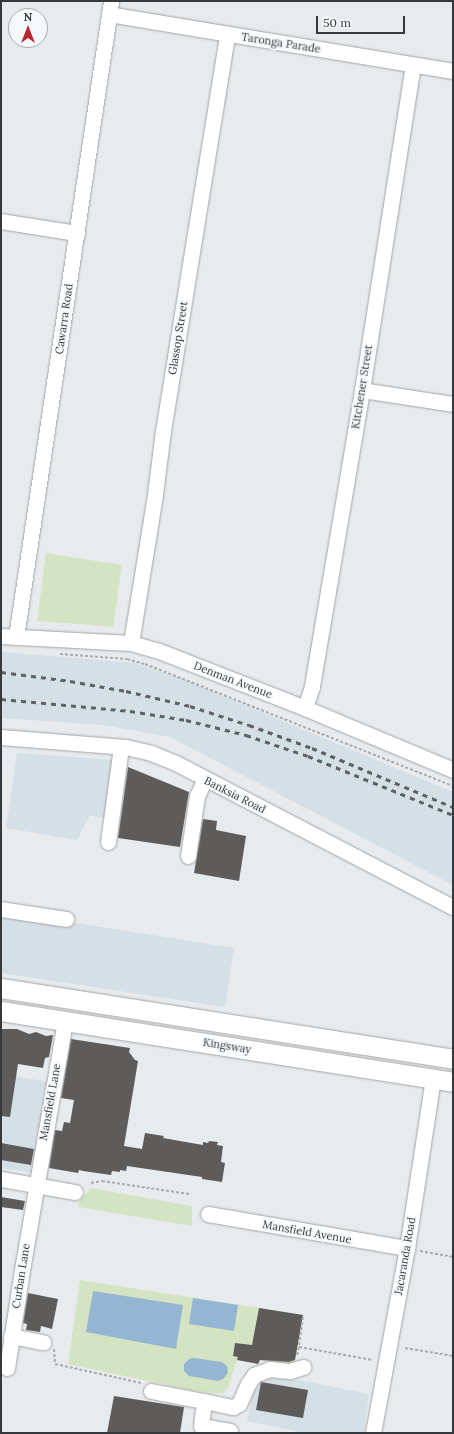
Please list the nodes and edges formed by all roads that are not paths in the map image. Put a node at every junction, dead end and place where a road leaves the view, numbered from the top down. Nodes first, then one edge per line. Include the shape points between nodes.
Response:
1 (110, 7) edge
2 (227, 34) junction
3 (412, 65) junction
4 (453, 71) edge
5 (1, 221) edge
6 (77, 233) junction
7 (362, 390) junction
8 (453, 404) edge
9 (1, 636) edge
10 (16, 637) junction
11 (130, 643) junction
12 (305, 708) junction
13 (1, 737) edge
14 (122, 747) junction
15 (453, 770) edge
16 (205, 779) junction
17 (108, 842) dead end
18 (188, 856) dead end
19 (453, 907) edge
20 (1, 909) edge
21 (66, 919) dead end
22 (1, 988) edge
23 (1, 1010) edge
24 (65, 1020) junction
25 (445, 1058) edge
26 (434, 1079) junction
27 (453, 1082) edge
28 (1, 1179) edge
29 (36, 1185) junction
30 (75, 1192) dead end
31 (208, 1214) dead end
32 (407, 1248) junction
33 (11, 1336) junction
34 (49, 1344) road end
35 (303, 1367) dead end
36 (7, 1368) dead end
37 (149, 1388) road end
38 (204, 1401) junction
39 (230, 1431) dead end
40 (374, 1433) edge

1 - 2 street, Taronga Parade
1 - 6 street, Cawarra Road
2 - 3 street, Taronga Parade
2 - 11 street, Glassop Street
3 - 4 street, Taronga Parade
3 - 7 street, Kitchener Street
5 - 6 street
6 - 10 street, Cawarra Road
7 - 8 street
7 - 12 street, Kitchener Street via 312,686
9 - 10 street, Denman Avenue
10 - 11 street, Denman Avenue
11 - 12 street, Denman Avenue via 159,651
12 - 15 street, Denman Avenue
13 - 14 street, Banksia Road
14 - 16 street, Banksia Road via 151,753
14 - 17 street
16 - 18 street via 197,796
16 - 19 street, Banksia Road
20 - 21 street
22 - 25 main road, Kingsway
23 - 24 main road, Kingsway
24 - 26 main road, Kingsway
24 - 29 street, Mansfield Lane
25 - 26 main road
26 - 27 main road, Kingsway
26 - 32 street, Jacaranda Road
28 - 29 street
29 - 30 street
29 - 33 street, Curban Lane
31 - 32 street, Mansfield Avenue
32 - 40 street, Jacaranda Road
33 - 34 street
33 - 36 street, Curban Lane
35 - 38 street via 290,1371 270,1369 254,1375 239,1404 233,1407
37 - 38 street
38 - 39 street via 201,1426

